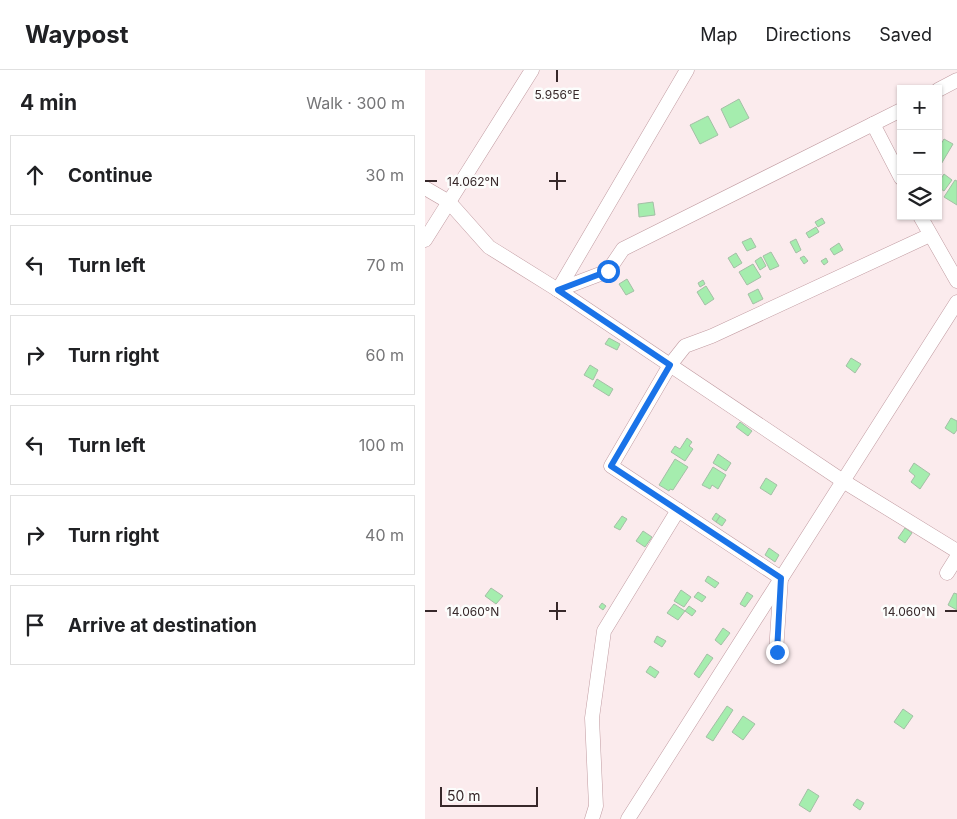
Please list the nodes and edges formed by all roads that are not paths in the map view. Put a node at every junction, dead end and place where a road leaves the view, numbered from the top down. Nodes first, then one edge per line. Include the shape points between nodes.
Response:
1 (533, 70) edge
2 (687, 70) edge
3 (957, 80) edge
4 (942, 88) edge
5 (897, 112) edge
6 (873, 124) junction
7 (899, 175) edge
8 (425, 188) edge
9 (449, 202) junction
10 (922, 220) edge
11 (930, 235) junction
12 (425, 240) edge
13 (957, 281) edge
14 (558, 290) junction
15 (957, 302) edge
16 (670, 365) junction
17 (843, 481) junction
18 (678, 510) junction
19 (957, 551) edge
20 (957, 557) edge
21 (947, 573) dead end
22 (781, 578) junction
23 (777, 652) dead end
24 (592, 819) edge
25 (628, 819) edge

1 - 9 street
2 - 14 street
3 - 4 street
5 - 6 street
6 - 7 street
6 - 14 street via 623,249 608,271
8 - 9 street
9 - 12 street
9 - 14 street via 489,247
10 - 11 street
11 - 13 street
11 - 16 street via 685,346
14 - 16 street
15 - 17 street
16 - 17 street
16 - 18 street via 611,466
17 - 19 street
17 - 22 street
18 - 22 street
18 - 24 street via 604,631 592,718 596,806
20 - 21 street
22 - 23 street
22 - 25 street

